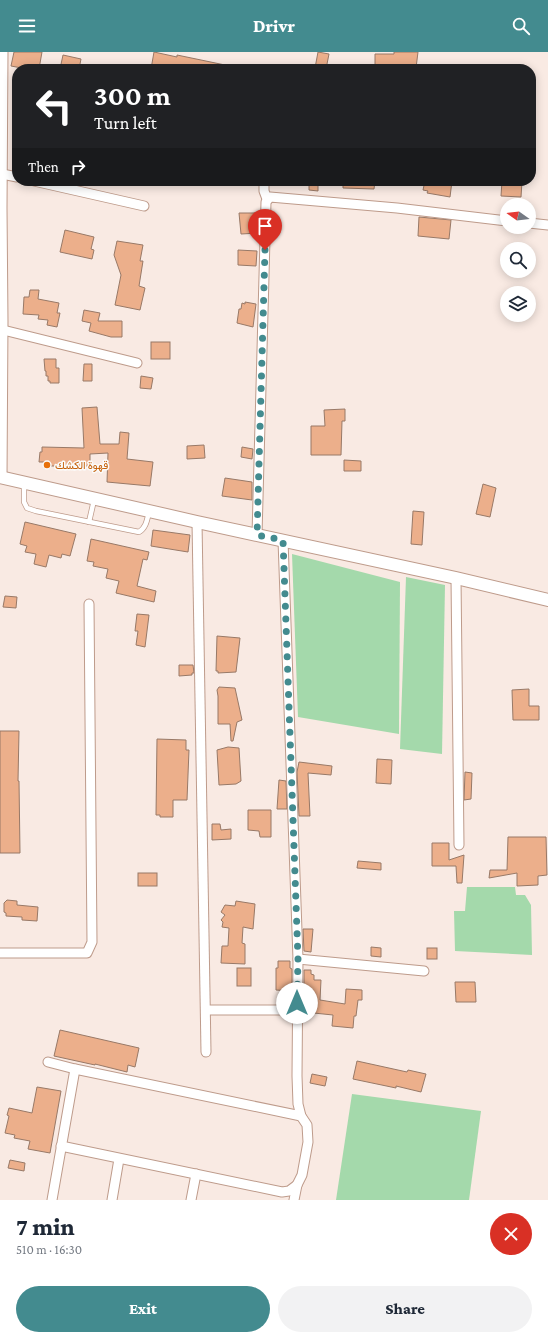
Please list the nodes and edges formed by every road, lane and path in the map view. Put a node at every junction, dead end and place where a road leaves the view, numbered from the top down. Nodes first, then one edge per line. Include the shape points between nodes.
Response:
1 (3, 52) edge
2 (1, 87) edge
3 (2, 174) junction
4 (12, 176) edge
5 (56, 186) edge
6 (264, 186) edge
7 (267, 199) junction
8 (144, 206) dead end
9 (500, 220) edge
10 (536, 224) edge
11 (548, 225) edge
12 (3, 330) junction
13 (137, 363) dead end
14 (1, 477) edge
15 (24, 483) junction
16 (94, 499) junction
17 (149, 511) junction
18 (89, 522) junction
19 (197, 522) junction
20 (257, 535) junction
21 (283, 540) junction
22 (456, 578) junction
23 (548, 600) edge
24 (89, 604) dead end
25 (459, 845) dead end
26 (0, 953) edge
27 (298, 959) junction
28 (424, 971) dead end
29 (206, 1010) junction
30 (290, 1010) dead end
31 (206, 1052) dead end
32 (48, 1062) dead end
33 (75, 1069) junction
34 (301, 1116) junction
35 (61, 1146) junction
36 (119, 1159) junction
37 (196, 1174) junction
38 (297, 1185) junction
39 (52, 1200) edge
40 (112, 1200) edge
41 (191, 1200) edge
42 (294, 1200) edge

1 - 2 street
2 - 3 street
3 - 4 street
3 - 12 street
5 - 8 street
6 - 7 street
7 - 9 street via 270,197 397,208
7 - 20 street
10 - 11 street
12 - 13 street
12 - 14 street
14 - 15 main road
15 - 16 main road
15 - 18 lane via 24,502 27,508
16 - 17 main road
16 - 18 lane
17 - 18 lane via 146,524 139,532
17 - 19 main road
19 - 20 main road
19 - 29 street
20 - 21 main road
21 - 22 main road
21 - 27 street
22 - 23 main road
22 - 25 street
24 - 26 street via 92,942 87,953
27 - 28 street
27 - 34 street via 297,1076
29 - 30 street
29 - 31 street
32 - 33 street
33 - 34 street
33 - 35 street
34 - 38 street via 307,1125 308,1142 302,1175
35 - 36 street
35 - 39 street
36 - 37 street
36 - 40 street
37 - 38 street via 282,1192 289,1191
37 - 41 street
38 - 42 street

